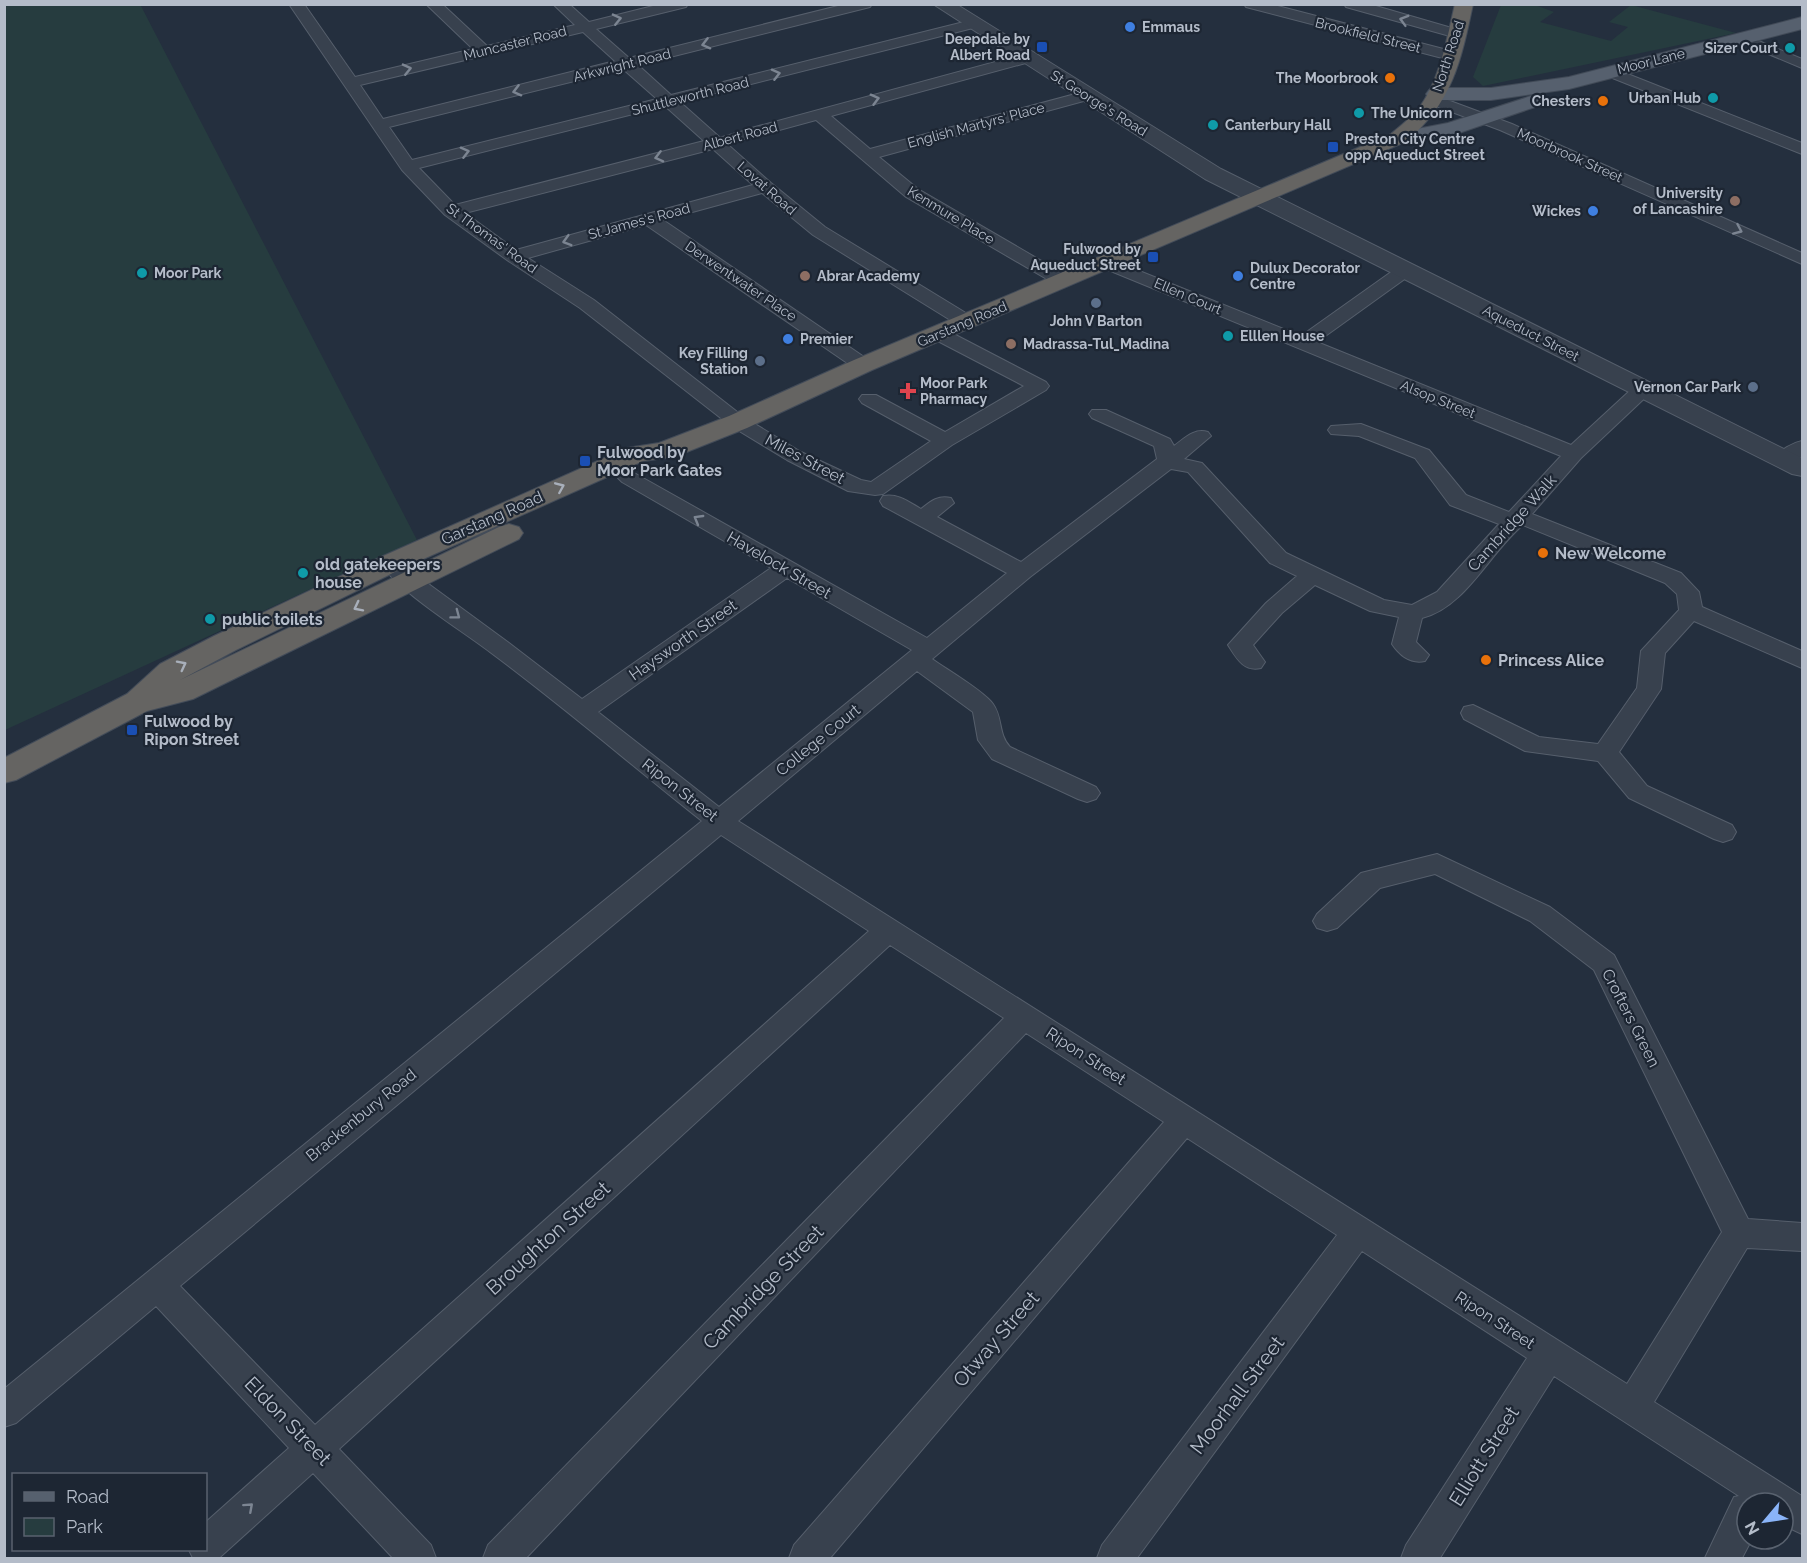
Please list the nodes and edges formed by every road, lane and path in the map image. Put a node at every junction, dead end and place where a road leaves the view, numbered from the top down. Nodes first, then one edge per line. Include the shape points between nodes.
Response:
1 (296, 4) edge
2 (433, 4) edge
3 (560, 4) edge
4 (865, 4) edge
5 (942, 4) edge
6 (1251, 4) edge
7 (1351, 4) edge
8 (1464, 4) edge
9 (675, 5) edge
10 (1803, 23) edge
11 (972, 24) junction
12 (586, 26) junction
13 (1457, 34) junction
14 (1742, 38) junction
15 (484, 51) junction
16 (1450, 55) junction
17 (1028, 58) junction
18 (627, 64) junction
19 (1803, 64) edge
20 (1610, 72) junction
21 (351, 83) junction
22 (1569, 83) junction
23 (1085, 96) junction
24 (1433, 100) junction
25 (669, 101) junction
26 (1535, 101) junction
27 (819, 114) junction
28 (1485, 118) junction
29 (378, 124) junction
30 (754, 132) joint
31 (1398, 138) junction
32 (716, 143) junction
33 (1803, 149) edge
34 (867, 155) junction
35 (408, 166) junction
36 (765, 188) junction
37 (1260, 197) junction
38 (451, 211) junction
39 (648, 218) junction
40 (1798, 252) edge
41 (513, 256) junction
42 (1107, 263) junction
43 (1407, 269) junction
44 (1063, 281) junction
45 (967, 322) junction
46 (939, 334) junction
47 (1302, 344) junction
48 (863, 365) junction
49 (1642, 390) junction
50 (868, 399) dead end
51 (1099, 414) dead end
52 (738, 422) junction
53 (1338, 430) dead end
54 (1201, 436) dead end
55 (945, 441) junction
56 (664, 451) junction
57 (1574, 454) junction
58 (1796, 458) edge
59 (1168, 462) junction
60 (628, 478) junction
61 (883, 495) junction
62 (943, 503) dead end
63 (922, 518) junction
64 (1516, 519) junction
65 (785, 569) junction
66 (401, 572) junction
67 (1022, 572) junction
68 (1311, 576) junction
69 (1691, 611) junction
70 (1412, 612) junction
71 (924, 655) junction
72 (1417, 655) dead end
73 (1803, 660) edge
74 (1253, 662) dead end
75 (581, 712) junction
76 (1473, 713) dead end
77 (1605, 753) junction
78 (4, 772) edge
79 (1087, 793) dead end
80 (719, 821) junction
81 (1723, 832) dead end
82 (1327, 921) dead end
83 (890, 929) junction
84 (1024, 1016) junction
85 (1185, 1119) junction
86 (1358, 1232) junction
87 (1739, 1233) junction
88 (1803, 1237) edge
89 (157, 1284) junction
90 (1549, 1354) junction
91 (1632, 1407) junction
92 (4, 1412) edge
93 (314, 1449) junction
94 (1749, 1491) edge
95 (1735, 1542) edge
96 (207, 1545) edge
97 (418, 1558) edge
98 (501, 1558) edge
99 (807, 1558) edge
100 (1115, 1558) edge
101 (1419, 1558) edge
102 (1723, 1558) edge

1 - 21 street, St Thomas' Road
2 - 15 street
3 - 12 street, Lovat Road
4 -> 18 street, Arkwright Road
5 - 11 street, St George's Road
6 - 16 street, Brookfield Street
13 -> 7 street
8 - 13 highway, North Road
12 -> 9 street, Muncaster Road
10 - 14 main road, Moor Lane
11 - 17 street, St George's Road
25 -> 11 street, Shuttleworth Road
12 - 15 street, Muncaster Road
12 - 18 street, Lovat Road
13 - 16 highway, North Road
14 - 19 street
14 - 20 main road, Moor Lane
21 -> 15 street, Muncaster Road
16 - 24 highway, North Road
17 - 23 street, St George's Road
27 -> 17 street, Albert Road
18 - 25 street, Lovat Road
18 -> 29 street, Arkwright Road
20 - 22 main road, Moor Lane
20 - 33 street
21 - 29 street, St Thomas' Road
22 - 24 main road, Moor Lane
22 - 26 main road, Moor Lane via 1553,96
23 - 34 street, English Martyrs' Place
23 - 37 street, St George's Road via 1214,174
24 - 26 main road, Moor Lane via 1498,104
24 - 28 street, Moorbrook Street
24 - 31 highway, Moor Lane via 1416,123
25 - 32 street, Lovat Road
35 -> 25 street, Shuttleworth Road
26 - 28 main road, Moor Lane
27 - 30 street, Albert Road
27 - 34 street, Kenmure Place
28 - 31 main road, Moor Lane via 1452,129
28 -> 40 street, Moorbrook Street
29 - 35 street, St Thomas' Road
30 - 32 street, Albert Road
31 - 37 highway, Moor Lane
32 - 36 street, Lovat Road
32 -> 38 street, Albert Road
34 - 44 street, Kenmure Place via 912,193
35 - 38 street, St Thomas' Road
36 - 39 street, St James's Road
36 - 45 street, Lovat Road via 819,231
37 - 42 highway, Garstang Road
37 - 43 street, Aqueduct Street
38 - 41 street, St Thomas' Road
39 -> 41 street, St James's Road
39 - 48 street, Derwentwater Place
41 - 52 street, St Thomas' Road via 587,304
42 - 44 highway, Garstang Road
42 - 47 street, Ellen Court
43 - 47 street
43 - 49 street, Aqueduct Street
44 - 45 highway, Garstang Road
45 - 46 highway, Garstang Road
46 - 48 highway, Garstang Road
46 - 55 street via 1039,386
47 - 57 street, Alsop Street
48 - 52 highway, Garstang Road
49 - 57 street, Cambridge Walk
49 - 58 street, Aqueduct Street
50 - 55 street
51 - 59 street via 1163,443
52 - 56 highway, Garstang Road
52 - 61 street, Miles Street via 794,456
53 - 64 street via 1362,430 1422,454 1458,500
54 - 59 street, College Court
55 - 61 street
56 - 60 highway, Garstang Road via 654,466
66 -> 56 highway, Garstang Road via 637,454
57 - 64 street, Cambridge Walk
59 - 67 street, College Court
59 - 68 street via 1195,466 1278,558
65 -> 60 street, Havelock Street
60 - 66 highway, Garstang Road
61 - 63 street
62 - 63 street
63 - 67 street
64 - 69 street via 1673,578 1688,592
64 - 70 street, Cambridge Walk via 1445,597 1424,610
65 - 71 street, Havelock Street
65 - 75 street, Haysworth Street
66 -> 75 street, Ripon Street
66 - 78 highway, Garstang Road via 182,692 138,702
67 - 71 street, College Court
68 - 70 street via 1378,606
68 - 74 street via 1240,645
69 - 73 street
69 - 77 street via 1653,651 1649,689
70 - 72 street via 1404,644
71 - 79 street via 983,707 988,716 987,735 1001,753
71 - 80 street, College Court
75 - 80 street, Ripon Street
76 - 77 street via 1534,745
77 - 81 street via 1638,792
80 - 83 street, Ripon Street
80 - 89 street, Brackenbury Road
82 - 87 street, Crofters Green via 1371,880 1437,864 1540,914 1604,963
83 - 84 street, Ripon Street
83 - 93 street, Broughton Street
84 - 85 street, Ripon Street
84 - 98 street, Cambridge Street
85 - 86 street, Ripon Street
85 - 99 street, Otway Street
86 - 90 street, Ripon Street
86 - 100 street, Moorhall Street
87 - 88 street
87 - 91 street
89 - 92 street, Brackenbury Road
89 - 93 street, Eldon Street
90 - 91 street, Ripon Street
90 - 101 street, Elliott Street
91 - 94 street, Ripon Street
96 -> 93 street, Broughton Street
93 - 97 street, Eldon Street
95 - 102 street

